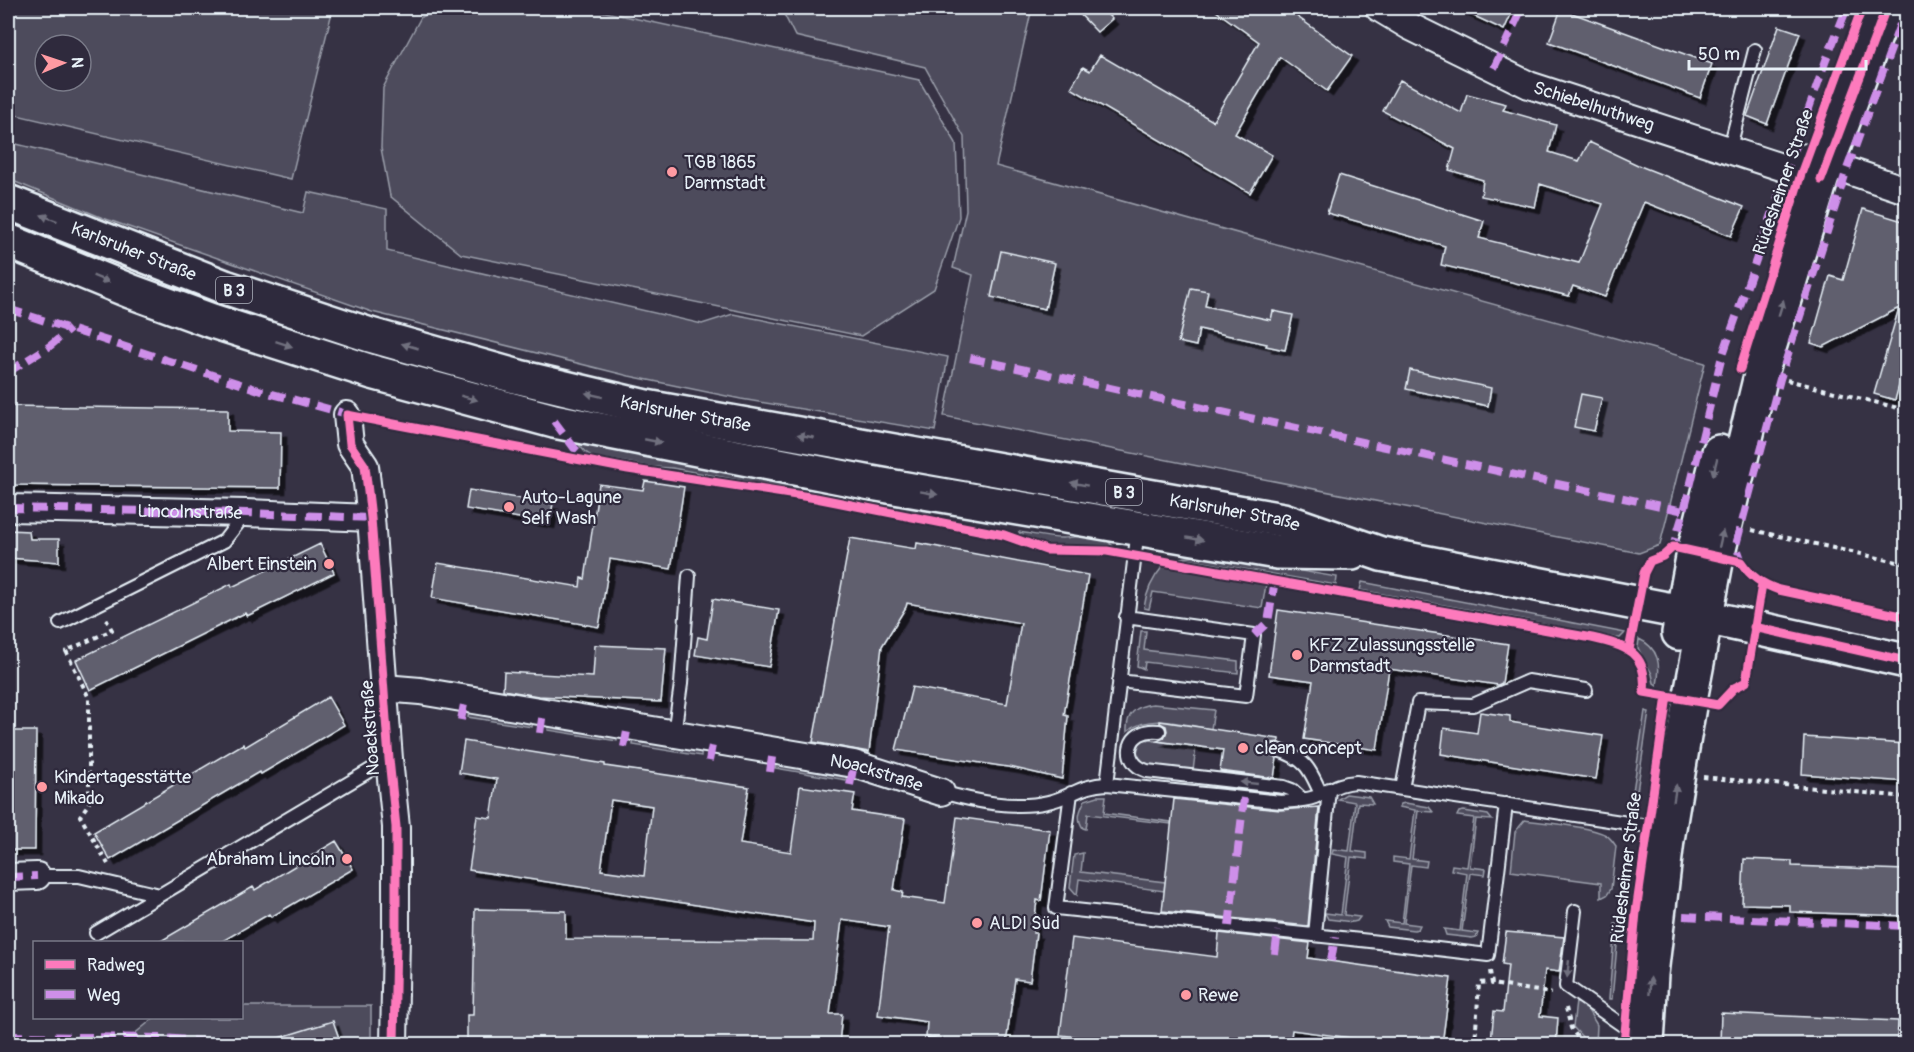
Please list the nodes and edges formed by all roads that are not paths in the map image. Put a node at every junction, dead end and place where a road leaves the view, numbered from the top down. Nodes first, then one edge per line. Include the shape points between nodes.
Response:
1 (1379, 8) edge
2 (1862, 8) edge
3 (1886, 8) edge
4 (1755, 50) dead end
5 (1729, 151) junction
6 (1814, 169) junction
7 (1906, 190) edge
8 (8, 202) edge
9 (8, 241) edge
10 (347, 415) dead end
11 (8, 508) edge
12 (246, 513) junction
13 (371, 518) junction
14 (1138, 529) junction
15 (1381, 554) junction
16 (688, 576) dead end
17 (1694, 615) junction
18 (1126, 617) junction
19 (60, 623) dead end
20 (1906, 661) edge
21 (1119, 681) junction
22 (384, 688) junction
23 (1586, 690) dead end
24 (1159, 731) dead end
25 (674, 734) junction
26 (1278, 750) dead end
27 (389, 759) junction
28 (1107, 784) junction
29 (1402, 789) junction
30 (1325, 791) junction
31 (941, 792) joint
32 (1071, 793) junction
33 (1303, 800) junction
34 (1506, 804) junction
35 (1648, 826) junction
36 (37, 876) joint
37 (8, 877) edge
38 (160, 895) junction
39 (1575, 911) dead end
40 (96, 933) dead end
41 (1315, 935) junction
42 (1632, 1039) edge
43 (394, 1044) edge

1 - 5 street, Schiebelhuthweg via 1529,86
2 - 6 main road, Rüdesheimer Straße
3 - 6 main road, Rüdesheimer Straße
4 - 5 lane
5 - 6 street, Schiebelhuthweg
6 - 7 street, Schiebelhuthweg
17 -> 6 main road, Rüdesheimer Straße via 1724,526
6 -> 17 main road, Rüdesheimer Straße via 1740,369 1698,535
15 -> 8 main road, Karlsruher Straße / B 3 via 1282,520 646,407 519,377 370,335 225,287
9 -> 14 main road, Karlsruher Straße / B 3 via 212,321 372,372 554,421 871,483
10 - 13 street, Noackstraße via 350,444 365,466
11 - 12 street, Lincolnstraße
12 - 13 street, Lincolnstraße
12 - 19 lane via 224,541
13 - 22 street, Noackstraße
14 -> 15 main road, Karlsruher Straße / B 3 via 1276,552
14 - 18 lane
15 - 17 main road, Karlsruher Straße / B 3
16 - 25 lane
17 - 20 main road, Karlsruher Straße
17 - 35 main road, Rüdesheimer Straße via 1667,696
42 -> 17 main road, Rüdesheimer Straße via 1651,974
18 - 21 lane
18 - 21 lane via 1254,635 1253,645 1246,696
21 - 28 lane
22 - 25 street, Noackstraße
22 - 27 street, Noackstraße
23 - 29 lane via 1528,681 1473,705 1418,703
33 -> 24 lane via 1284,787 1140,769 1132,759 1132,741 1144,731
25 - 31 street, Noackstraße via 854,764
26 - 30 lane via 1299,758
27 - 38 lane
27 - 43 street, Noackstraße via 396,827
28 - 32 lane via 1094,784
28 - 33 lane via 1281,802
29 - 30 lane via 1356,782 1338,784
29 - 34 lane
30 - 33 lane
30 - 41 lane
31 - 32 lane via 1016,805 1050,802
32 - 41 lane via 1056,908
34 - 35 lane
34 - 41 lane via 1488,955
35 - 42 main road, Rüdesheimer Straße via 1636,912
36 - 37 street
36 - 38 lane via 79,876
38 - 40 lane
39 -> 42 lane via 1566,986

